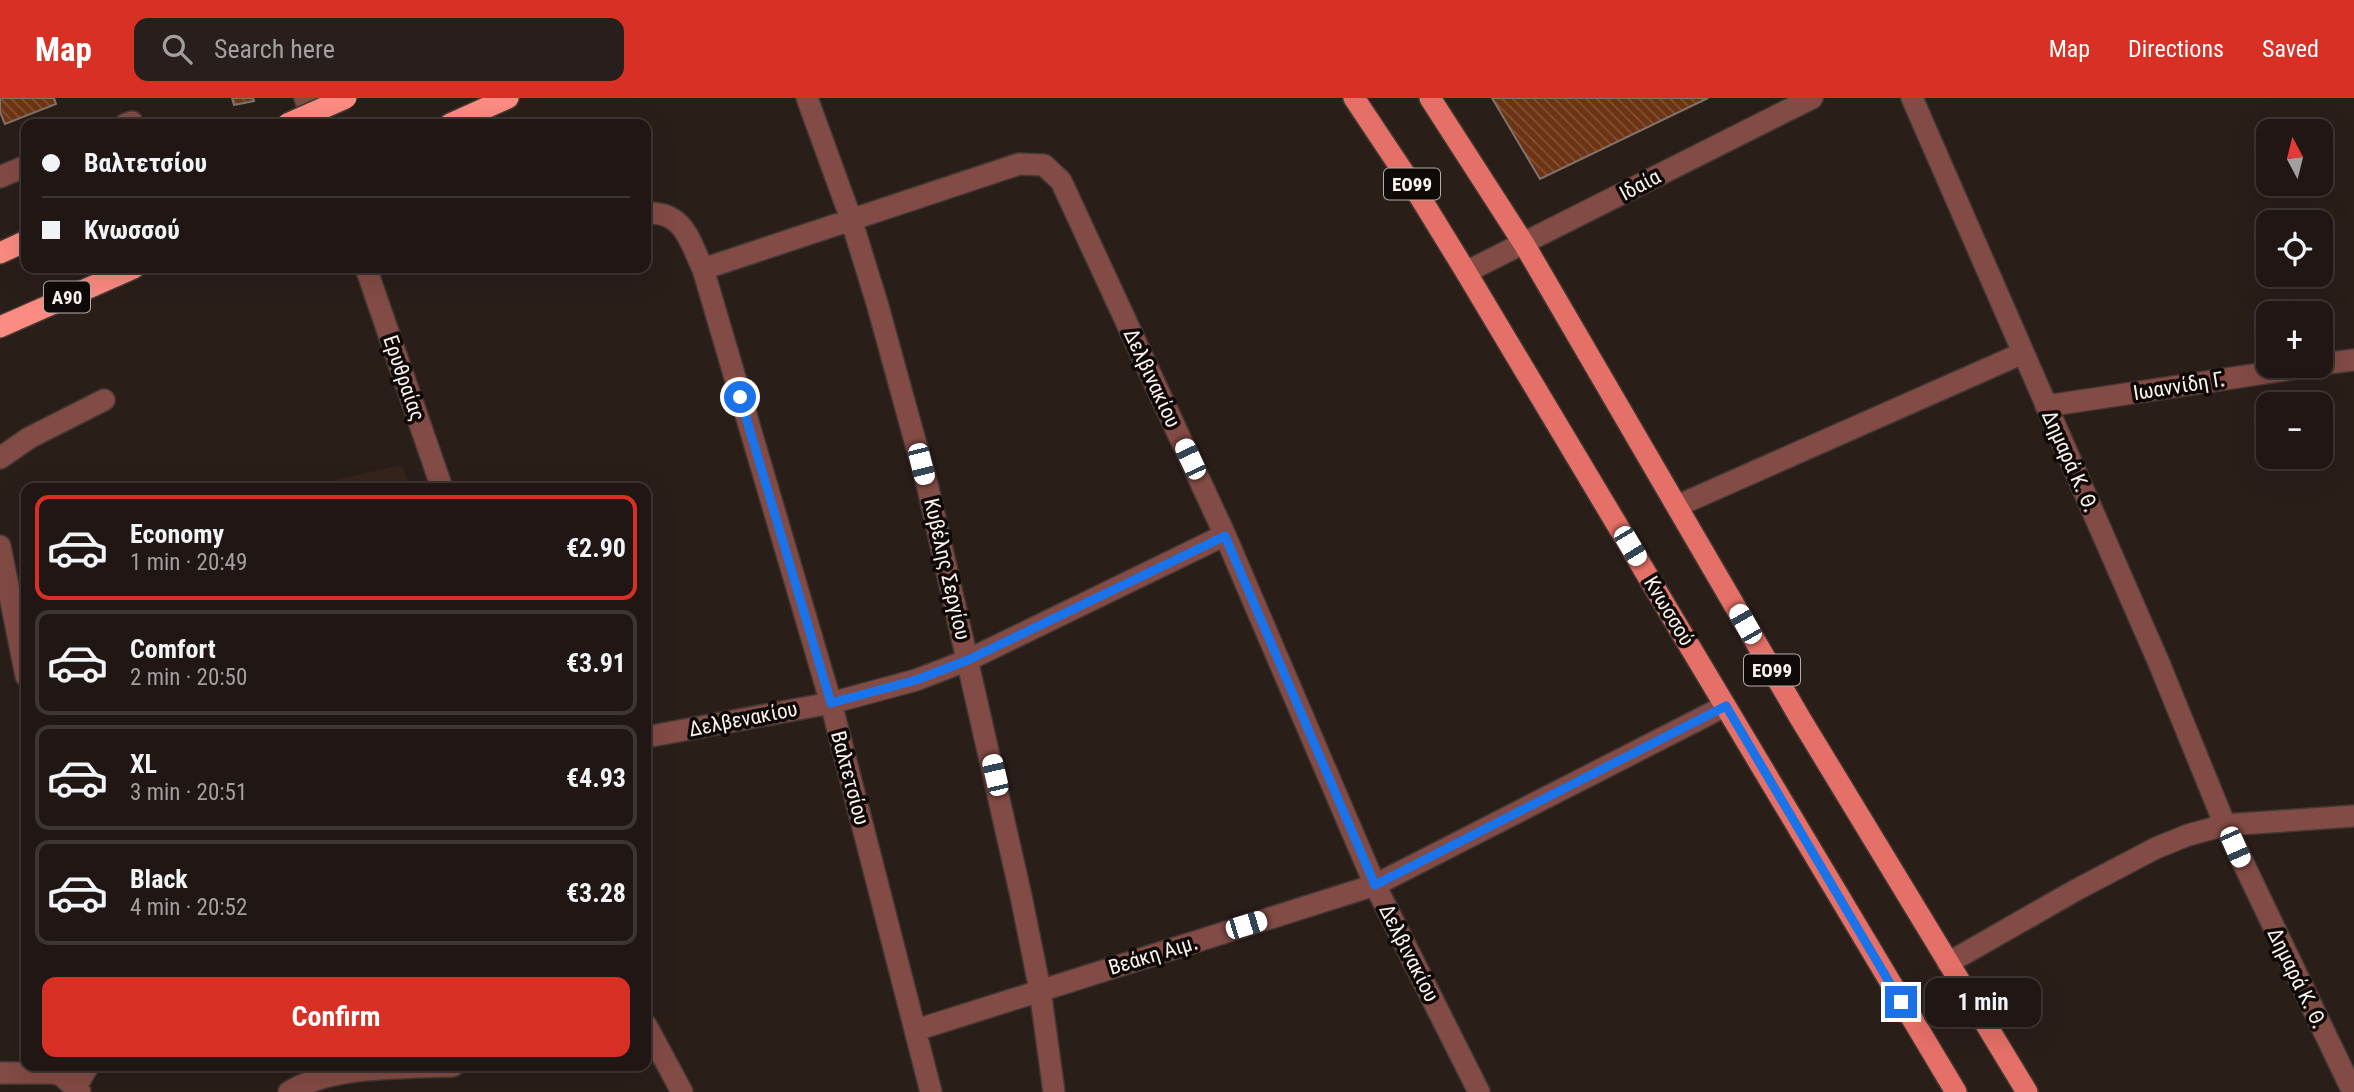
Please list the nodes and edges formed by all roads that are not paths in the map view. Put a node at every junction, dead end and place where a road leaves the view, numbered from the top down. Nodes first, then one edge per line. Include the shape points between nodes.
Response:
1 (305, 98) edge
2 (345, 98) edge
3 (508, 98) edge
4 (807, 98) edge
5 (1354, 98) edge
6 (1430, 98) edge
7 (1812, 98) edge
8 (1912, 98) edge
9 (298, 119) edge
10 (312, 119) edge
11 (461, 119) edge
12 (21, 168) edge
13 (0, 177) edge
14 (651, 213) edge
15 (850, 219) junction
16 (21, 243) edge
17 (1524, 244) junction
18 (0, 253) edge
19 (703, 269) junction
20 (1466, 272) junction
21 (123, 273) edge
22 (368, 273) edge
23 (0, 327) edge
24 (2023, 353) junction
25 (2354, 360) edge
26 (2333, 362) edge
27 (2256, 374) edge
28 (104, 400) dead end
29 (2046, 406) junction
30 (0, 458) edge
31 (440, 483) edge
32 (1677, 506) junction
33 (1225, 536) junction
34 (0, 546) edge
35 (21, 651) edge
36 (968, 660) junction
37 (831, 703) junction
38 (1726, 706) junction
39 (651, 736) edge
40 (2354, 816) edge
41 (2225, 825) junction
42 (1375, 885) junction
43 (1948, 963) junction
44 (1040, 990) junction
45 (916, 1030) junction
46 (654, 1055) edge
47 (86, 1071) edge
48 (379, 1071) edge
49 (0, 1073) edge
50 (78, 1089) edge
51 (292, 1091) edge
52 (682, 1092) edge
53 (931, 1092) edge
54 (1054, 1092) edge
55 (1479, 1092) edge
56 (1956, 1092) edge
57 (2027, 1092) edge
58 (2353, 1092) edge

1 - 10 street
2 - 9 highway, bridge
3 - 11 highway
4 - 15 street, Κυβέλης Σεργίου
5 - 20 main road, Κνωσσού / ΕΟ99
6 - 17 main road, ΕΟ99
7 - 17 street, Ιδαία
8 - 24 street, Δημαρά Κ. Θ.
12 - 13 street
14 - 19 street, Βαλτετσίου via 668,215 682,226
15 - 19 street
15 - 33 street, Δελβινακίου via 1019,163 1044,165 1061,181
15 - 36 street, Κυβέλης Σεργίου via 903,393
16 - 18 highway
17 - 20 street, Ιδαία
17 - 32 main road, ΕΟ99
19 - 37 street, Βαλτετσίου
20 - 38 main road, Κνωσσού / ΕΟ99
21 - 23 highway, Α90
22 - 31 street, Ερυθραίας
24 - 29 street, Δημαρά Κ. Θ.
24 - 32 street
25 - 26 street
27 - 29 street, Ιωαννίδη Γ.
28 - 30 street
29 - 41 street, Δημαρά Κ. Θ.
32 - 43 main road, ΕΟ99
33 - 36 street, Δελβενακίου
33 - 42 street, Δελβινακίου
34 - 35 street
36 - 37 street, Δελβενακίου via 916,680
36 - 44 street, Κυβέλης Σεργίου
37 - 39 street, Δελβενακίου
37 - 45 street, Βαλτετσίου
38 - 42 street, Βεάκη Αιμ.
38 - 56 main road, Κνωσσού / ΕΟ99
40 - 41 street
41 - 43 street via 2156,848
41 - 58 street, Δημαρά Κ. Θ.
42 - 44 street, Βεάκη Αιμ.
42 - 55 street, Δελβινακίου
43 - 57 main road, ΕΟ99
44 - 45 street, Βεάκη Αιμ.
44 - 54 street, Κυβέλης Σεργίου
45 - 53 street, Βαλτετσίου
46 - 52 street
47 - 50 street
48 - 51 street via 329,1076
49 - 50 street via 53,1073

